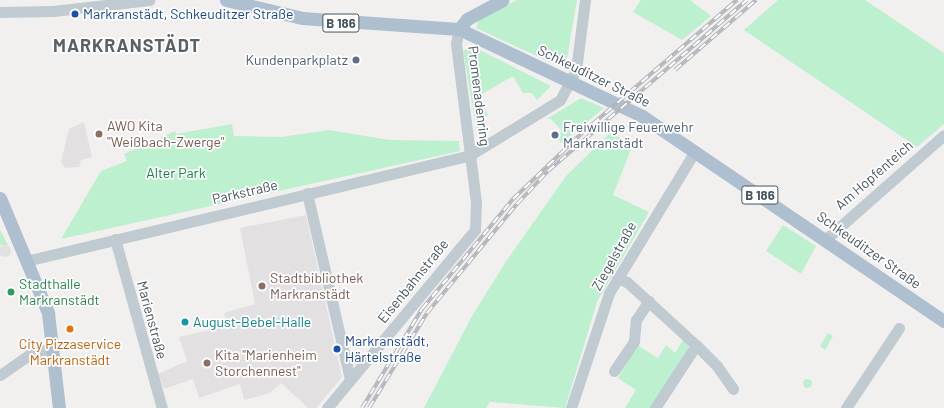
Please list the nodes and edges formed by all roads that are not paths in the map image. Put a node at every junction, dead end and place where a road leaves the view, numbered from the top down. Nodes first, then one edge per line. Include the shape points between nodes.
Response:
1 (149, 0) edge
2 (226, 0) edge
3 (502, 0) edge
4 (585, 0) edge
5 (0, 12) edge
6 (459, 29) junction
7 (572, 82) junction
8 (944, 134) edge
9 (695, 151) junction
10 (470, 155) junction
11 (307, 193) junction
12 (0, 198) edge
13 (115, 239) junction
14 (826, 239) junction
15 (26, 261) junction
16 (616, 278) junction
17 (649, 301) junction
18 (944, 321) edge
19 (899, 328) dead end
20 (696, 345) junction
21 (54, 348) junction
22 (614, 371) dead end
23 (0, 376) edge
24 (350, 379) junction
25 (733, 389) dead end
26 (59, 408) edge
27 (162, 408) edge
28 (327, 408) edge
29 (571, 408) edge
30 (655, 408) edge
31 (846, 408) edge

1 - 5 street via 53,11
2 - 6 main road, Schkeuditzer Straße / B 186 via 302,18
3 - 6 main road, Promenadenring via 467,19
4 - 7 street, Promenadenring
6 - 7 main road, Schkeuditzer Straße / B 186
6 - 10 street, Promenadenring via 456,43
7 - 9 main road, Schkeuditzer Straße / B 186 via 642,116
7 - 10 street, Promenadenring via 560,100
8 - 14 street, Am Hopfenteich
9 - 14 main road, Schkeuditzer Straße / B 186
9 - 16 street, Ziegelstraße
10 - 11 street, Parkstraße
10 - 24 street, Eisenbahnstraße via 476,202 475,230
11 - 13 street, Parkstraße
11 - 24 street
12 - 15 main road
13 - 15 street, Parkstraße
13 - 27 street, Marienstraße
14 - 18 main road, Schkeuditzer Straße / B 186
15 - 21 main road via 48,313
16 - 17 street
16 - 29 street, Ziegelstraße via 605,301
17 - 20 street
17 - 22 street via 636,320 634,341
19 - 31 street
20 - 25 street via 717,366
20 - 30 street
21 - 23 street via 32,353
21 - 26 main road
24 - 28 street, Eisenbahnstraße

